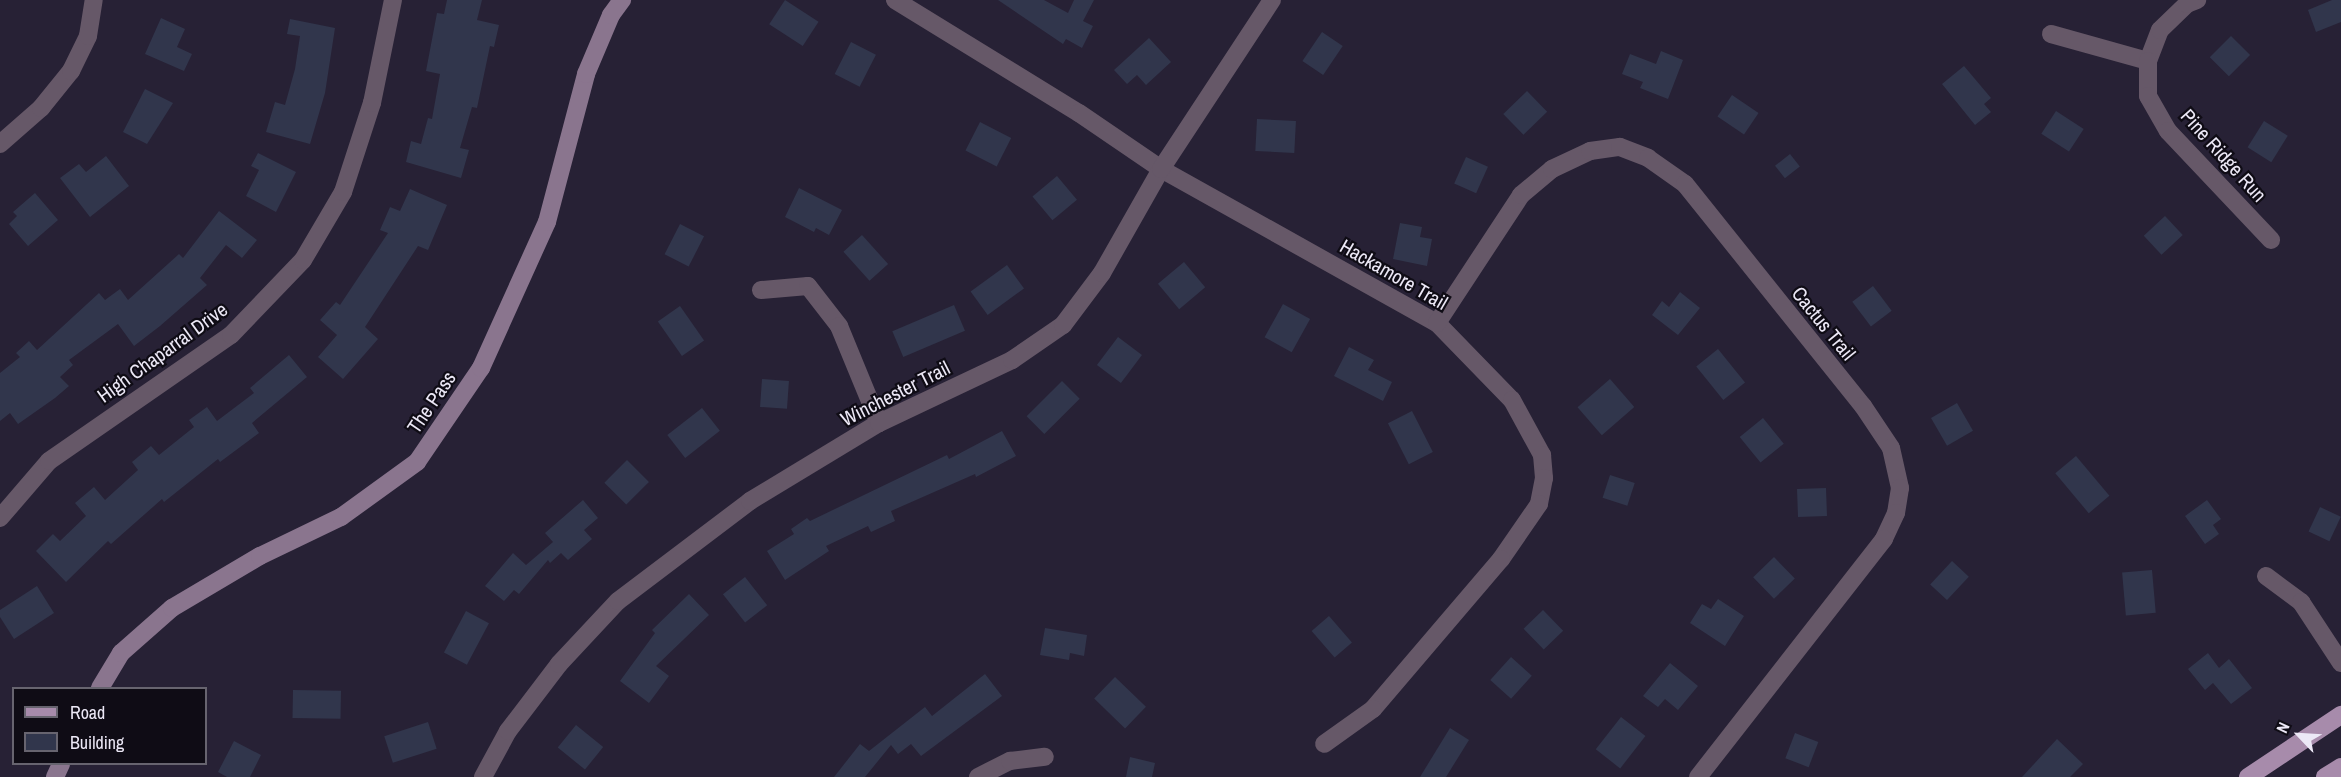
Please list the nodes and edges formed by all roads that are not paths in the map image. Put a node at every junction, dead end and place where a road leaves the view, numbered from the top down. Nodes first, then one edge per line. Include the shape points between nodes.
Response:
1 (94, 0) edge
2 (393, 0) edge
3 (622, 0) edge
4 (895, 0) edge
5 (1272, 0) edge
6 (2198, 0) edge
7 (2051, 34) dead end
8 (2148, 61) junction
9 (0, 144) edge
10 (1161, 169) junction
11 (2271, 240) dead end
12 (761, 290) dead end
13 (1437, 323) junction
14 (879, 423) junction
15 (0, 518) edge
16 (2266, 576) dead end
17 (2341, 663) edge
18 (101, 687) edge
19 (2341, 714) edge
20 (1324, 744) dead end
21 (1045, 757) dead end
22 (2341, 767) edge
23 (483, 777) edge
24 (978, 777) edge
25 (1698, 777) edge
26 (2248, 777) edge
27 (2325, 777) edge

1 - 9 street via 88,36 71,71 41,108
2 - 15 street, High Chaparral Drive via 372,103 343,192 303,260 231,335 49,461
3 - 18 street, The Pass via 611,15 586,74 547,222 481,368 417,462 341,517 260,556 172,608 121,653
4 - 10 street, Hackamore Trail via 1079,113
5 - 10 street, Winchester Trail
6 - 8 street, Pine Ridge Run via 2187,4 2160,30
7 - 8 street
8 - 11 street, Pine Ridge Run via 2148,96 2168,131
10 - 13 street, Hackamore Trail
10 - 14 street, Winchester Trail via 1102,273 1063,325 1012,360
12 - 14 street via 808,286 839,326
13 - 20 street, Hackamore Trail via 1512,400 1542,455 1544,478 1539,504 1500,559 1373,708
13 - 25 street, Cactus Trail via 1521,195 1561,164 1590,151 1620,147 1648,158 1686,184 1863,406 1891,448 1900,488 1896,513 1884,539
14 - 23 street, Winchester Trail via 750,501 618,601 559,664 508,731
16 - 17 street via 2301,602
19 - 26 main road
21 - 24 street via 1010,761
22 - 27 main road

